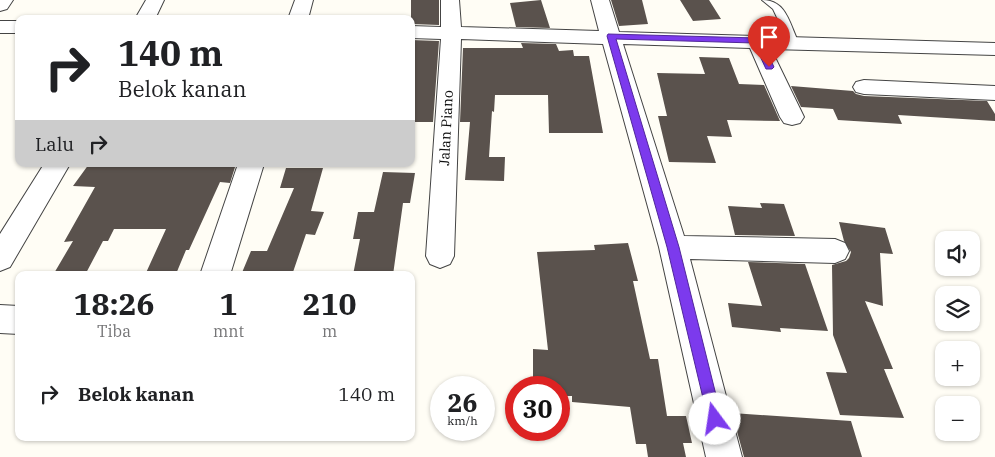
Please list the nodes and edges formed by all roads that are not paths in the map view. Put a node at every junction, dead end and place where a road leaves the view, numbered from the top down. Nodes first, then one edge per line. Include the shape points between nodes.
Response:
1 (4, 0) edge
2 (155, 0) edge
3 (304, 0) edge
4 (450, 0) edge
5 (600, 0) edge
6 (767, 0) edge
7 (0, 5) edge
8 (147, 15) edge
9 (299, 15) edge
10 (0, 27) edge
11 (15, 27) edge
12 (415, 32) edge
13 (451, 32) junction
14 (611, 36) junction
15 (757, 40) junction
16 (793, 41) junction
17 (995, 49) edge
18 (864, 87) dead end
19 (995, 93) edge
20 (792, 116) dead end
21 (56, 167) edge
22 (250, 167) edge
23 (673, 247) junction
24 (836, 251) dead end
25 (440, 256) dead end
26 (0, 258) edge
27 (216, 271) edge
28 (0, 319) edge
29 (15, 320) edge
30 (724, 457) edge

1 - 7 street
2 - 8 street
3 - 9 street
4 - 13 street, Jalan Piano
5 - 14 street
6 - 16 lane via 777,7
10 - 11 street
12 - 13 street
13 - 14 street
13 - 25 street, Jalan Piano
14 - 15 street
14 - 23 street
15 - 16 street
15 - 20 street
16 - 17 street
18 - 19 street
21 - 26 street
22 - 27 street
23 - 24 street
23 - 30 street
28 - 29 street

